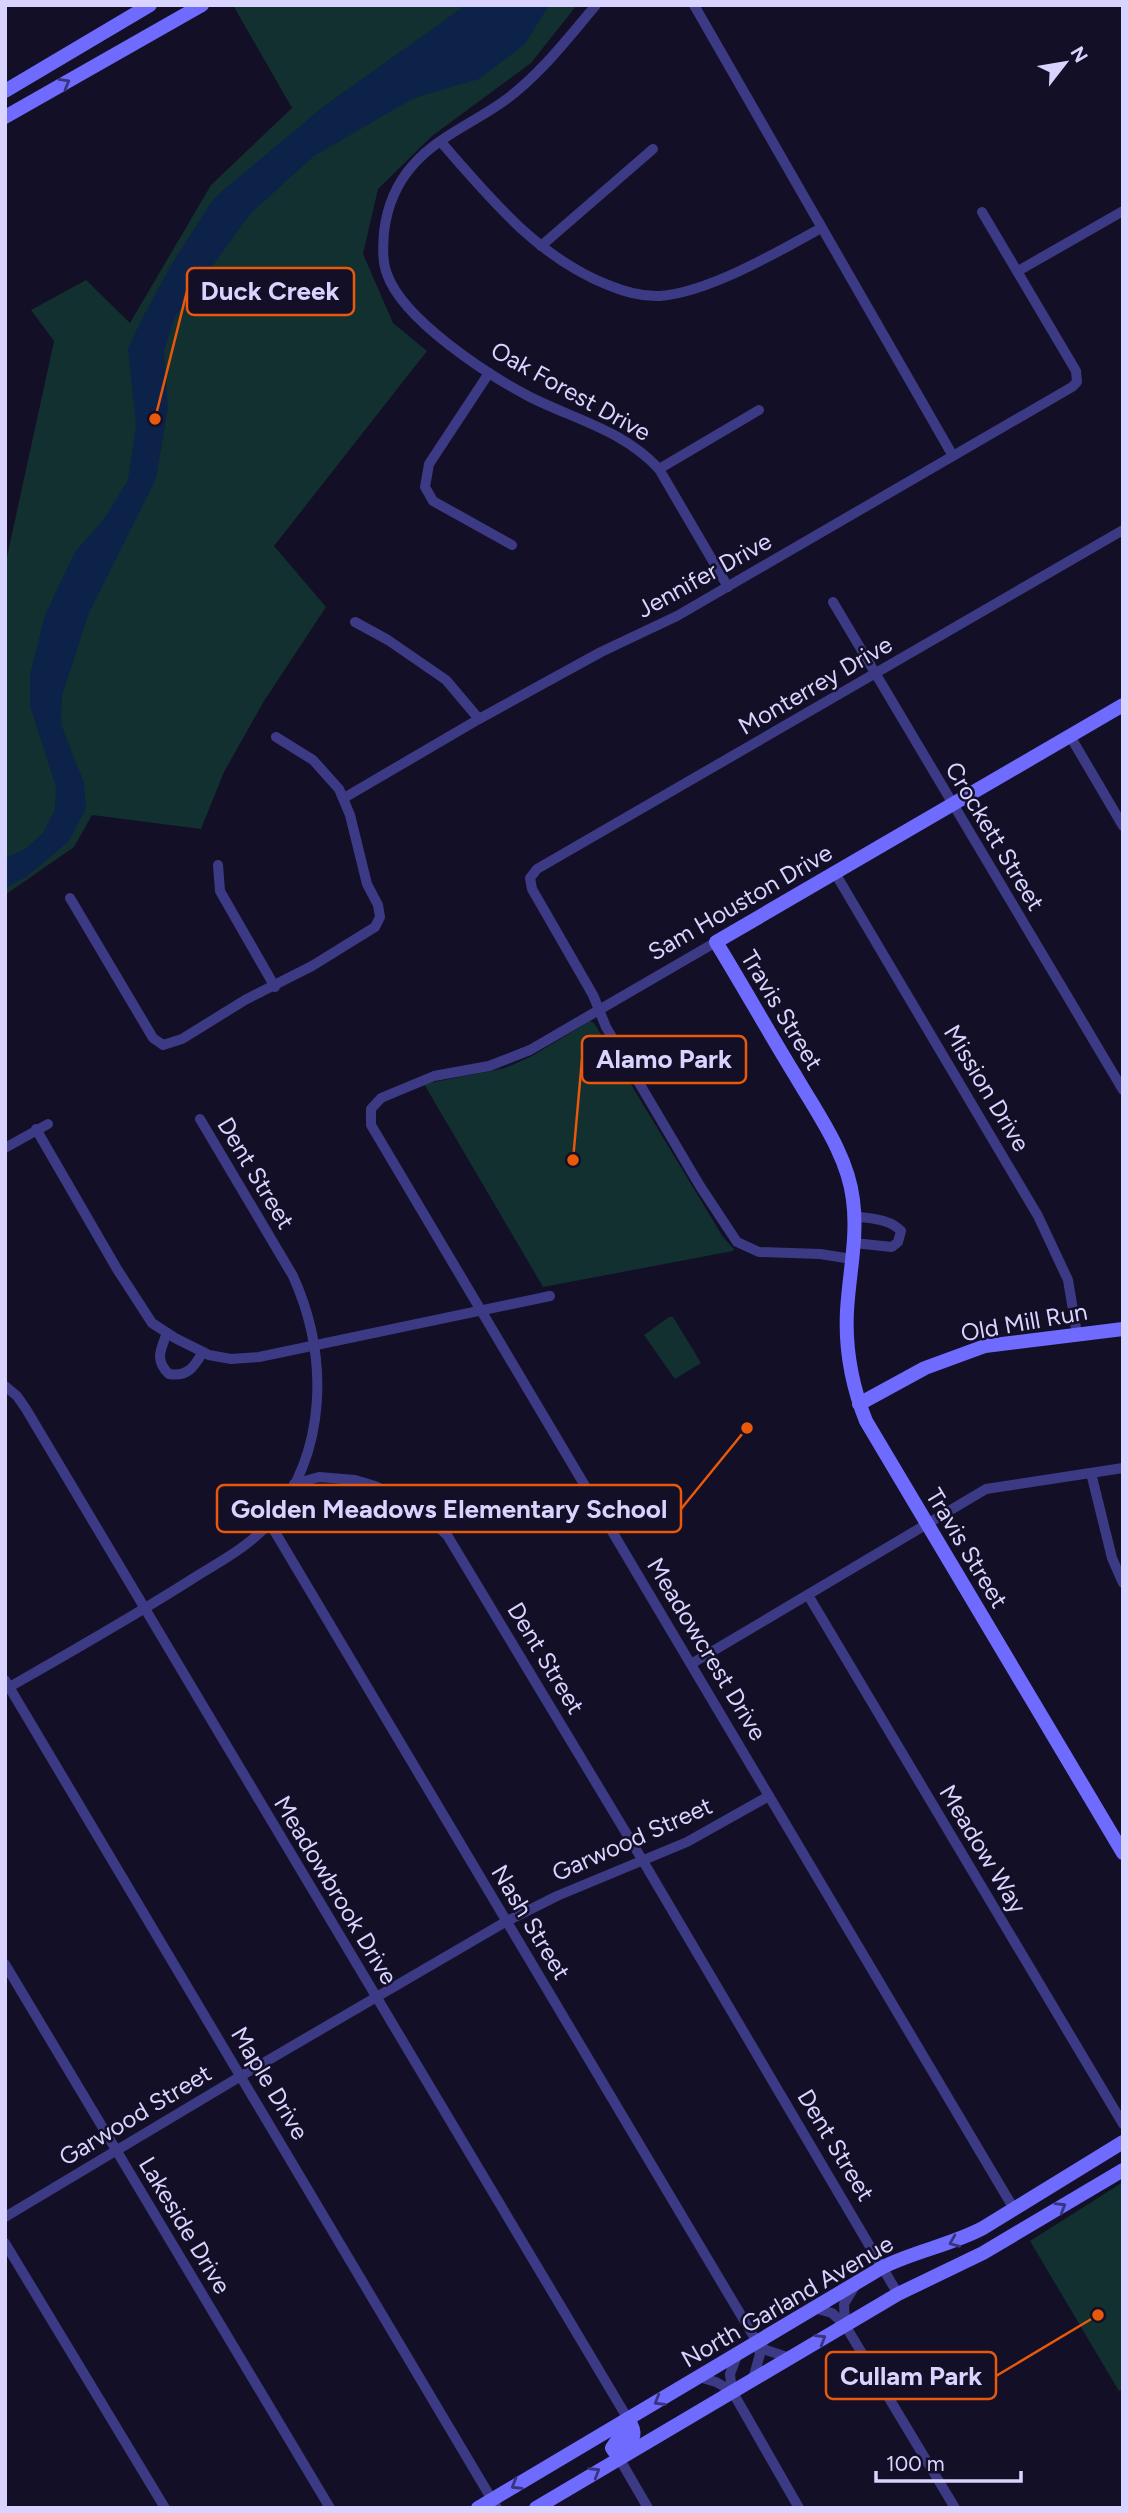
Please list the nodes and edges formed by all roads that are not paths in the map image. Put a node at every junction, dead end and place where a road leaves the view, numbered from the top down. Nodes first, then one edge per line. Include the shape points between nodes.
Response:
1 (150, 5) edge
2 (202, 5) edge
3 (596, 5) edge
4 (694, 5) edge
5 (5, 91) edge
6 (5, 117) edge
7 (441, 142) junction
8 (653, 149) dead end
9 (1123, 211) edge
10 (982, 212) dead end
11 (821, 228) junction
12 (541, 246) junction
13 (1018, 271) junction
14 (489, 373) junction
15 (759, 410) dead end
16 (953, 456) junction
17 (659, 469) junction
18 (1123, 530) edge
19 (512, 545) dead end
20 (728, 587) junction
21 (833, 603) dead end
22 (355, 622) dead end
23 (876, 674) junction
24 (1123, 705) edge
25 (479, 719) junction
26 (1070, 736) junction
27 (276, 737) dead end
28 (344, 799) junction
29 (952, 805) junction
30 (1123, 826) edge
31 (218, 865) dead end
32 (835, 873) junction
33 (70, 898) dead end
34 (716, 942) junction
35 (275, 987) junction
36 (598, 1011) junction
37 (1123, 1090) edge
38 (371, 1109) joint
39 (200, 1119) dead end
40 (48, 1124) dead end
41 (36, 1129) junction
42 (5, 1148) edge
43 (854, 1216) junction
44 (855, 1243) junction
45 (852, 1259) junction
46 (550, 1296) dead end
47 (481, 1310) junction
48 (1123, 1329) edge
49 (167, 1333) junction
50 (1077, 1334) junction
51 (314, 1346) junction
52 (203, 1352) junction
53 (5, 1386) edge
54 (859, 1404) junction
55 (1123, 1468) edge
56 (1091, 1472) junction
57 (294, 1484) junction
58 (269, 1522) junction
59 (926, 1525) junction
60 (1123, 1583) edge
61 (808, 1595) junction
62 (144, 1609) junction
63 (691, 1664) junction
64 (7, 1685) edge
65 (769, 1796) junction
66 (1123, 1853) edge
67 (643, 1861) junction
68 (507, 1921) junction
69 (5, 1964) edge
70 (375, 1998) junction
71 (241, 2076) junction
72 (1123, 2124) edge
73 (1123, 2142) edge
74 (116, 2151) junction
75 (1123, 2170) edge
76 (1014, 2209) junction
77 (5, 2217) edge
78 (1021, 2231) junction
79 (5, 2243) edge
80 (883, 2267) junction
81 (857, 2283) junction
82 (898, 2294) junction
83 (814, 2308) junction
84 (845, 2325) junction
85 (757, 2342) junction
86 (738, 2353) junction
87 (790, 2358) junction
88 (699, 2377) junction
89 (753, 2379) junction
90 (732, 2391) junction
91 (628, 2419) junction
92 (668, 2429) junction
93 (577, 2449) junction
94 (619, 2458) junction
95 (495, 2503) edge
96 (165, 2508) edge
97 (330, 2508) edge
98 (478, 2508) edge
99 (536, 2508) edge
100 (648, 2508) edge
101 (799, 2508) edge
102 (955, 2508) edge

1 - 5 main road
6 -> 2 main road
3 - 7 street, Oak Forest Drive via 523,86
4 - 11 street
7 - 12 street via 512,222
7 - 14 street, Oak Forest Drive via 412,166 394,191 385,222 384,267 407,307
8 - 12 street
9 - 13 street
10 - 13 street
11 - 12 street via 764,259 660,296 633,294 587,277
11 - 16 street
13 - 16 street, Jennifer Drive via 1077,379 1072,387
14 - 17 street, Oak Forest Drive via 628,441
14 - 19 street via 429,464 425,487 433,501
15 - 17 street
16 - 20 street, Jennifer Drive
17 - 20 street, Oak Forest Drive
18 - 23 street, Monterrey Drive
20 - 25 street, Jennifer Drive
21 - 23 street, Crockett Street
22 - 25 street via 446,680
23 - 29 street, Crockett Street
23 - 36 street, Monterrey Drive via 537,869 530,878 532,889
24 - 26 main road, Sam Houston Drive
25 - 28 street, Jennifer Drive
26 - 29 main road, Sam Houston Drive
26 - 30 street
27 - 28 street via 313,760
28 - 35 street via 380,917 375,927
29 - 32 main road, Sam Houston Drive
29 - 37 street, Crockett Street
31 - 35 street via 220,891
32 - 34 main road, Sam Houston Drive
32 - 50 street, Mission Drive via 1038,1216 1068,1280
33 - 35 street via 153,1038 163,1045
34 - 36 street, Sam Houston Drive
34 - 43 main road, Travis Street via 829,1134 846,1169
36 - 38 street, Sam Houston Drive via 530,1051 489,1066 434,1076 394,1091
36 - 45 street via 737,1242 759,1252
38 - 47 street, Meadowcrest Drive via 370,1125 382,1147
39 - 51 street, Dent Street via 293,1276 304,1300
40 - 41 street
41 - 42 street
41 - 49 street via 117,1269 152,1323
43 - 44 main road, Travis Street
43 - 44 street via 885,1221 901,1231 892,1247
44 - 45 main road, Travis Street
45 - 54 main road, Travis Street via 849,1362
46 - 47 street
47 - 51 street
47 - 63 street, Meadowcrest Drive
48 - 50 main road, Old Mill Run
49 - 52 street
49 - 52 street via 159,1360 169,1374 188,1372
50 - 54 main road, Old Mill Run via 985,1346 956,1355
51 - 52 street via 231,1359
51 - 57 street, Dent Street via 318,1406 309,1448
53 - 62 street, Meadowbrook Drive via 26,1409
54 - 59 main road, Travis Street
55 - 56 street
56 - 59 street via 986,1489
56 - 60 street via 1112,1558
57 - 58 street
57 - 67 street, Dent Street via 319,1476 375,1486 413,1504 447,1535
58 - 62 street via 245,1545
58 - 68 street, Nash Street
59 - 61 street
59 - 66 main road, Travis Street
61 - 63 street
61 - 72 street, Meadow Way
62 - 64 street
62 - 70 street, Meadowbrook Drive
63 - 65 street, Meadowcrest Drive
64 - 71 street, Maple Drive
65 - 67 street, Garwood Street
65 - 76 street, Meadowcrest Drive
67 - 68 street, Garwood Street
67 - 80 street, Dent Street
68 - 70 street, Garwood Street
68 - 85 street, Nash Street
69 - 74 street, Lakeside Drive
70 - 71 street, Garwood Street
70 - 91 street, Meadowbrook Drive
71 - 74 street, Garwood Street
71 - 95 street, Maple Drive
73 - 76 main road, North Garland Avenue
74 - 77 street, Garwood Street
74 - 97 street, Lakeside Drive
78 -> 75 main road, North Garland Avenue
76 - 78 main road
76 -> 80 main road, North Garland Avenue via 962,2239
78 - 82 main road, North Garland Avenue
79 - 96 street
80 - 81 main road, North Garland Avenue
80 - 82 street, Dent Street
81 - 83 main road, North Garland Avenue
81 - 84 street via 844,2304
82 - 84 main road, North Garland Avenue
83 - 84 street via 832,2313
83 - 85 main road, North Garland Avenue
87 -> 84 main road, North Garland Avenue
84 - 102 street
85 - 86 main road, North Garland Avenue
85 - 87 street
85 - 89 street via 760,2354
86 - 88 main road, North Garland Avenue
86 - 90 street via 730,2374
87 - 89 main road, North Garland Avenue
88 - 90 street
88 -> 91 main road, North Garland Avenue
89 - 90 main road, North Garland Avenue
90 - 92 main road, North Garland Avenue
90 - 101 street
91 - 92 main road via 643,2430
91 - 93 main road, North Garland Avenue
91 - 94 main road via 612,2448
92 - 94 main road, North Garland Avenue
93 - 94 main road via 601,2449
93 -> 95 main road, North Garland Avenue
99 -> 94 main road, North Garland Avenue
94 - 100 street
95 - 98 main road, North Garland Avenue

